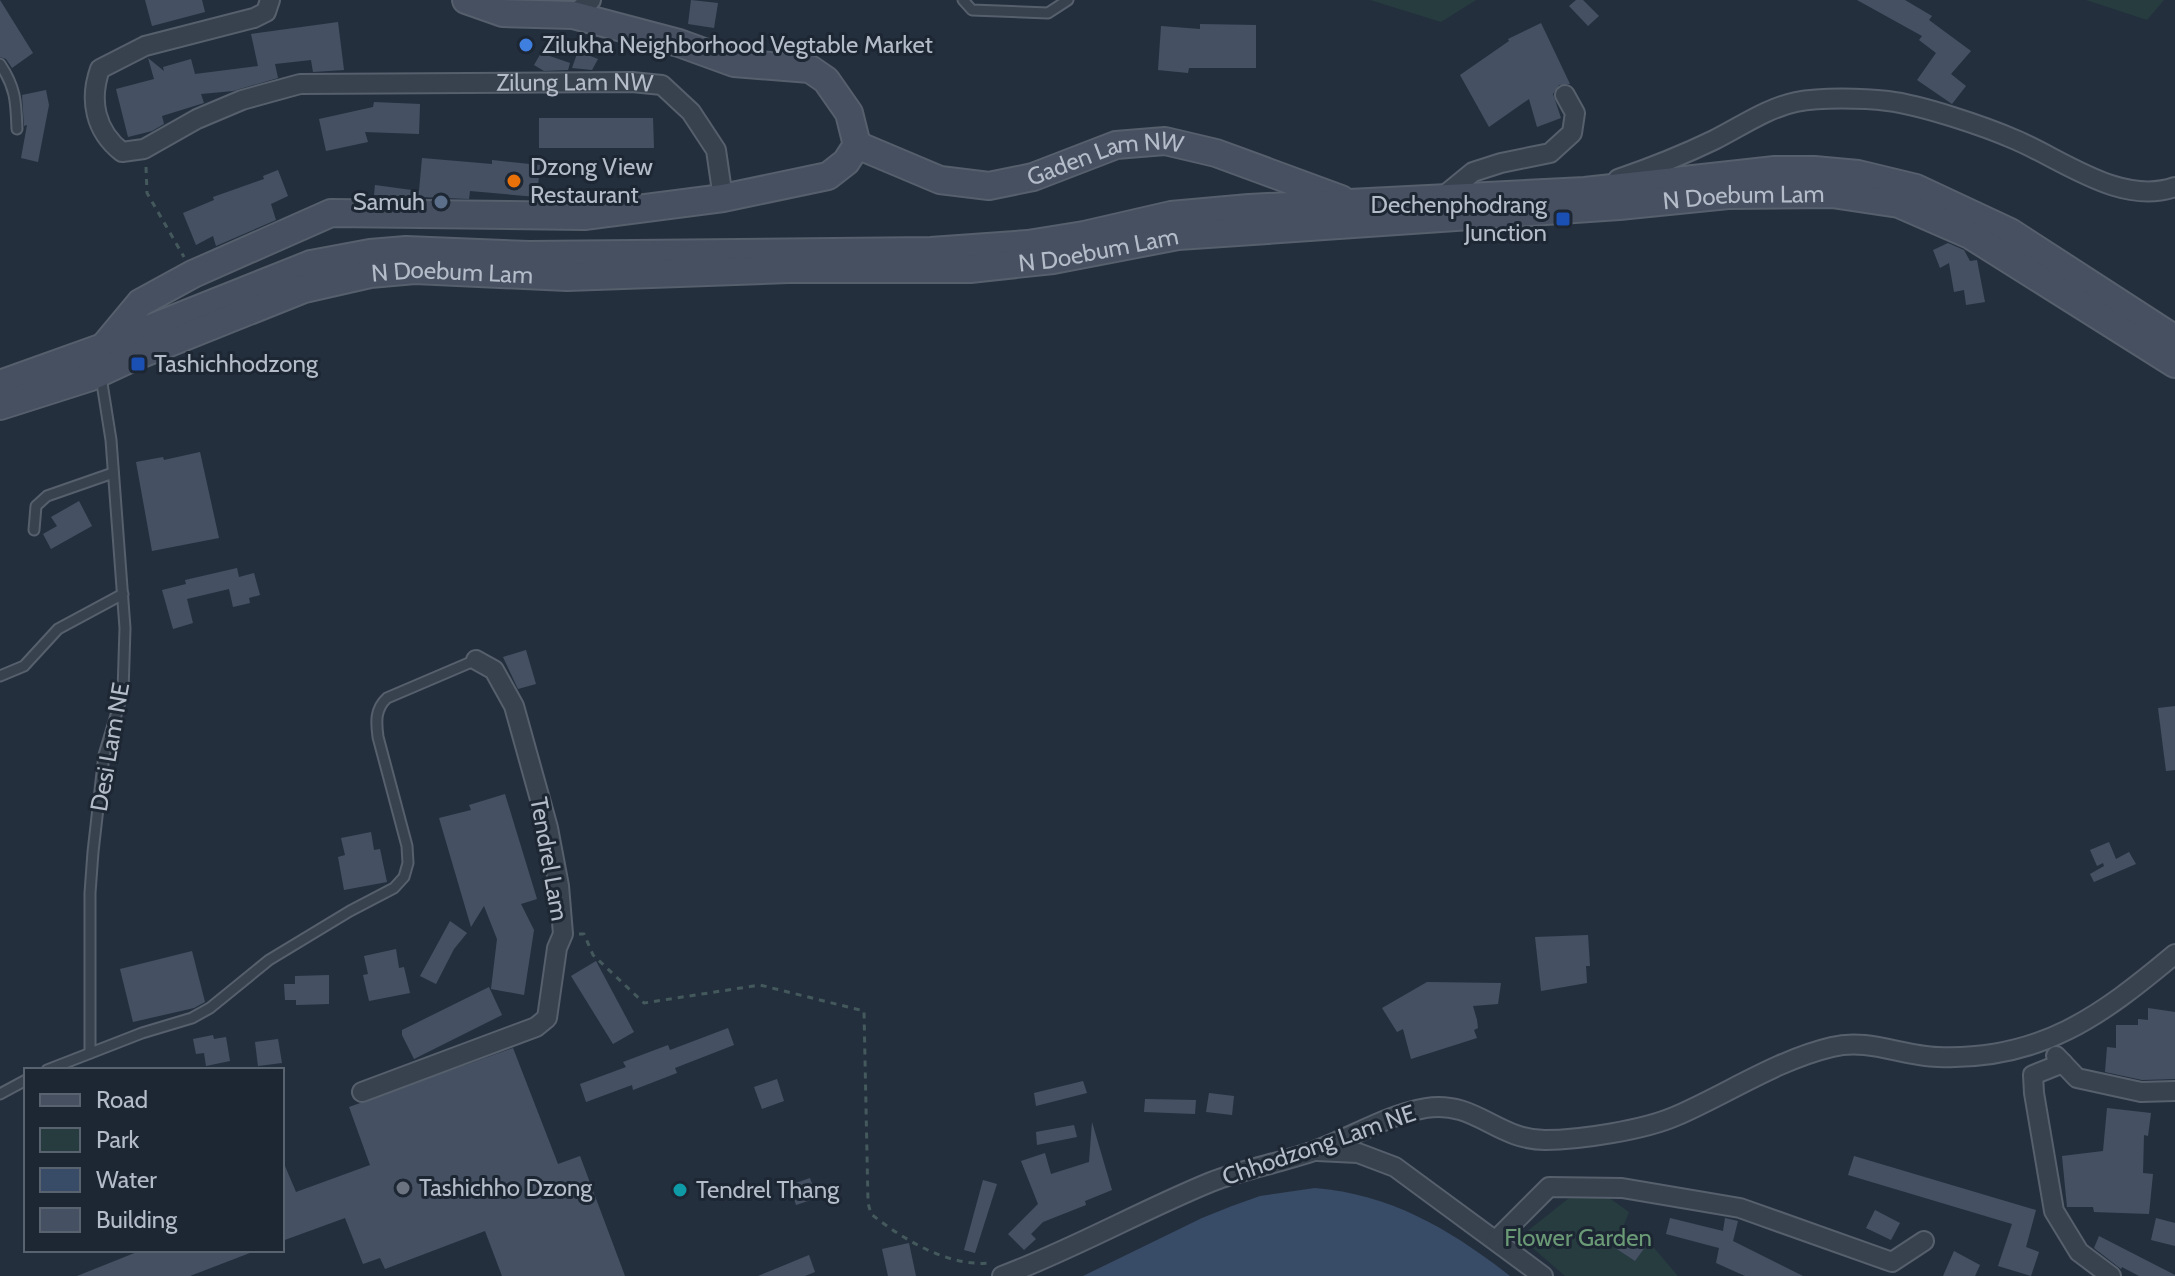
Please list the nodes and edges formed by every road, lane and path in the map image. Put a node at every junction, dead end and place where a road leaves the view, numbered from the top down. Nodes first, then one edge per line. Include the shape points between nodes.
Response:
1 (270, 0) edge
2 (466, 0) edge
3 (963, 0) edge
4 (1068, 0) edge
5 (582, 7) edge
6 (0, 64) edge
7 (1565, 95) dead end
8 (17, 129) dead end
9 (857, 145) junction
10 (144, 149) junction
11 (2175, 187) edge
12 (1585, 191) junction
13 (723, 198) junction
14 (1440, 199) junction
15 (1353, 203) junction
16 (193, 274) junction
17 (164, 289) junction
18 (139, 331) junction
19 (2175, 339) edge
20 (100, 356) junction
21 (2175, 364) edge
22 (0, 384) edge
23 (0, 406) edge
24 (113, 473) junction
25 (34, 530) dead end
26 (123, 594) junction
27 (476, 660) joint
28 (0, 676) edge
29 (563, 934) junction
30 (2175, 954) edge
31 (2043, 1042) junction
32 (90, 1053) junction
33 (2063, 1063) junction
34 (52, 1068) edge
35 (24, 1081) edge
36 (2175, 1091) edge
37 (362, 1092) dead end
38 (0, 1094) edge
39 (1314, 1151) junction
40 (1496, 1240) junction
41 (1924, 1241) dead end
42 (999, 1269) edge
43 (1543, 1276) edge
44 (2111, 1276) edge

1 - 10 street via 266,12 254,18 145,46 100,69 93,99 108,141 122,152
2 - 5 main road via 503,13
3 - 4 lane via 972,10 1048,13
5 - 9 main road via 734,63 810,69 826,80 849,113
6 - 8 lane via 16,101
7 - 14 street via 1575,113 1572,133 1550,153 1473,172
9 - 13 main road via 828,176
9 - 15 main road, Gaden Lam NW via 940,180 989,186 1033,177 1116,145 1165,141 1216,153
10 - 13 street, Zilung Lam NW via 197,119 300,84 632,82 662,85 691,112 716,150
10 - 16 path via 147,193
11 - 12 street via 2115,186 2014,139 1888,101 1826,100 1796,102 1765,113 1660,163
12 - 14 main road, N Doebum Lam
12 - 19 main road, N Doebum Lam via 1788,170 1858,174 1916,188 2010,232
13 - 16 main road via 584,216 331,213
14 - 15 main road, N Doebum Lam
15 - 18 main road, N Doebum Lam via 1171,215 1028,244 921,251 370,253 311,264
16 - 17 main road
17 - 18 main road
17 - 20 main road via 133,310
18 - 20 main road, N Doebum Lam
20 - 21 main road, N Doebum Lam via 134,357 304,289 415,270 567,277 970,269 1053,260 1178,236 1728,195 1832,194 1899,204 1970,235
20 - 22 main road, N Doebum Lam
20 - 23 main road, N Doebum Lam
20 - 24 lane, Desi Lam NE
24 - 25 lane via 47,496 36,506
24 - 26 lane, Desi Lam NE
26 - 28 lane via 58,629 24,666
26 - 32 lane, Desi Lam NE via 123,692 104,755 90,893
27 - 29 street, Tendrel Lam via 494,670 514,706 548,828
27 - 32 lane via 381,704 378,737 407,846 404,877 394,888 269,960 192,1018
29 - 37 street, Tendrel Lam via 547,1018 536,1027
29 - 42 path via 584,934 593,955 644,1003 760,985 864,1011 871,1214 952,1261
30 - 31 street, Chhodzong Lam NE via 2089,1020
31 - 33 street
31 - 39 street, Chhodzong Lam NE via 1937,1058 1862,1043 1834,1046 1799,1057 1672,1118 1591,1137 1524,1138 1460,1108 1427,1108 1389,1118
32 - 34 lane
33 - 36 street via 2077,1078 2141,1092
33 - 44 street via 2033,1075 2054,1211 2079,1252
35 - 38 lane
39 - 40 street via 1358,1153 1395,1167
39 - 42 street, Chhodzong Lam NE via 1213,1181
40 - 41 street via 1549,1187 1622,1188 1740,1208 1892,1262
40 - 43 street

